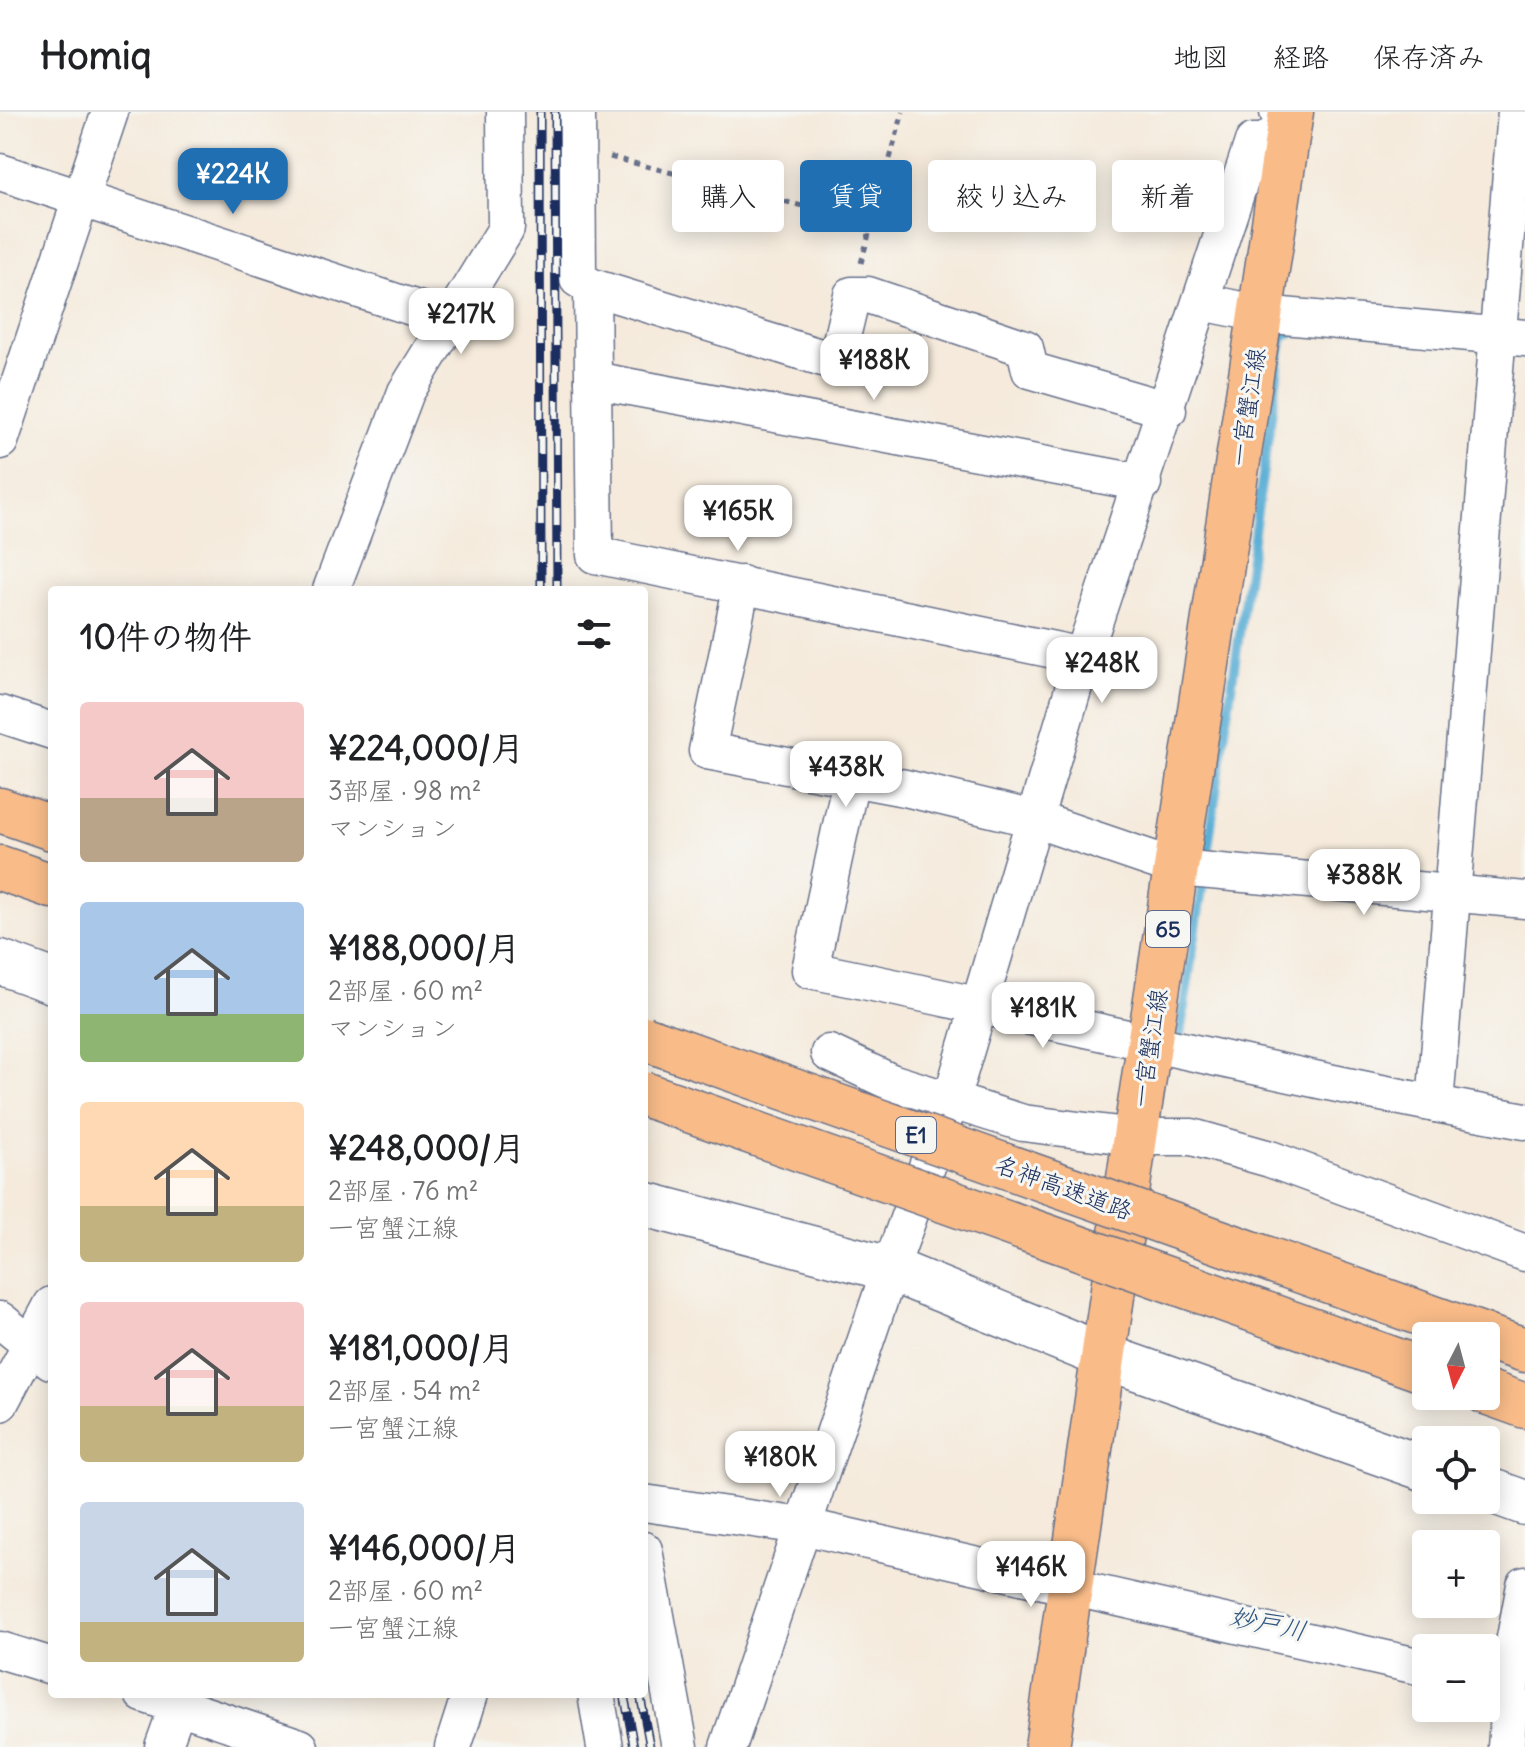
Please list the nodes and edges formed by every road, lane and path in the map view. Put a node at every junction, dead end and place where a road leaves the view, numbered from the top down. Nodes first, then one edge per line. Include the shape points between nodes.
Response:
1 (110, 112) edge
2 (505, 112) edge
3 (577, 112) edge
4 (903, 112) edge
5 (1516, 112) edge
6 (1286, 115) edge
7 (579, 150) junction
8 (890, 160) edge
9 (0, 172) edge
10 (80, 197) junction
11 (800, 206) edge
12 (871, 232) edge
13 (592, 287) junction
14 (852, 295) junction
15 (1202, 302) junction
16 (1261, 314) junction
17 (448, 319) junction
18 (1511, 337) edge
19 (593, 380) junction
20 (1168, 410) junction
21 (0, 441) edge
22 (1143, 483) junction
23 (742, 584) junction
24 (333, 586) edge
25 (1083, 656) junction
26 (0, 714) edge
27 (48, 730) edge
28 (851, 779) junction
29 (0, 810) edge
30 (1034, 819) junction
31 (48, 827) edge
32 (0, 868) edge
33 (1196, 870) junction
34 (48, 885) edge
35 (1454, 895) junction
36 (1525, 900) edge
37 (0, 962) edge
38 (48, 980) edge
39 (979, 1004) junction
40 (648, 1039) edge
41 (1149, 1045) junction
42 (829, 1053) dead end
43 (648, 1095) edge
44 (951, 1100) junction
45 (1435, 1104) junction
46 (1525, 1121) edge
47 (1135, 1137) junction
48 (648, 1205) edge
49 (1525, 1253) edge
50 (890, 1269) junction
51 (48, 1313) edge
52 (0, 1320) edge
53 (1446, 1322) edge
54 (1500, 1341) edge
55 (1525, 1350) edge
56 (1106, 1357) junction
57 (25, 1361) edge
58 (1412, 1366) edge
59 (1500, 1397) edge
60 (0, 1403) edge
61 (1525, 1406) edge
62 (1412, 1464) edge
63 (1500, 1494) edge
64 (1525, 1503) edge
65 (648, 1504) edge
66 (802, 1526) junction
67 (648, 1572) edge
68 (1070, 1585) junction
69 (1525, 1585) edge
70 (0, 1650) edge
71 (48, 1665) edge
72 (1412, 1665) edge
73 (1507, 1687) edge
74 (469, 1698) edge
75 (597, 1698) edge
76 (180, 1699) edge
77 (163, 1747) edge
78 (300, 1747) edge
79 (453, 1747) edge
80 (605, 1747) edge
81 (680, 1747) edge
82 (728, 1747) edge
83 (1047, 1747) edge
84 (1506, 1747) edge

1 - 10 street
2 - 17 street via 506,229
3 - 7 street
4 - 8 path
5 - 18 street
6 - 15 street via 1265,142 1253,142
6 - 16 main road, 一宮蟹江線 / 65
7 - 11 path
7 - 13 street via 578,279
9 - 10 street
10 - 17 street
10 - 21 street
12 - 14 path
13 - 14 street via 836,362
13 - 19 street
14 - 20 street via 868,295 1025,348 1030,370
15 - 16 street
15 - 20 street
16 - 18 street
16 - 33 main road, 一宮蟹江線 / 65
17 - 24 street via 406,392
18 - 35 street
19 - 22 street
19 - 23 street via 595,555
20 - 22 street
22 - 25 street
23 - 25 street
23 - 28 street via 707,751
25 - 30 street
26 - 27 street
28 - 30 street
28 - 39 street via 810,970
29 - 31 main road
30 - 33 street
30 - 39 street
32 - 34 main road
33 - 35 street
33 - 41 main road, 一宮蟹江線 / 65
35 - 36 street
35 - 45 street
37 - 38 street
39 - 41 street
39 - 44 street
40 - 53 main road, 名神高速道路 / E1, bridge
41 - 45 street
41 - 47 main road, 一宮蟹江線 / 65
42 - 44 street via 891,1082
43 - 58 main road, E1, bridge
44 - 47 street via 1023,1123
44 - 50 street
45 - 46 street
47 - 49 street via 1192,1137 1270,1159
47 - 56 main road, 一宮蟹江線 / 65
48 - 50 street
50 - 56 street
50 - 66 street
51 - 57 street
52 - 57 street
54 - 55 main road, 名神高速道路 / E1
56 - 62 street
56 - 68 main road, 一宮蟹江線 / 65
57 - 60 street
59 - 61 main road
63 - 64 street
65 - 66 street
66 - 68 street
66 - 82 street
67 - 81 street
68 - 72 street
68 - 83 main road, 一宮蟹江線 / 65
69 - 73 street
70 - 71 street
73 - 84 street
74 - 79 street
75 - 80 street
76 - 77 street
76 - 78 street

